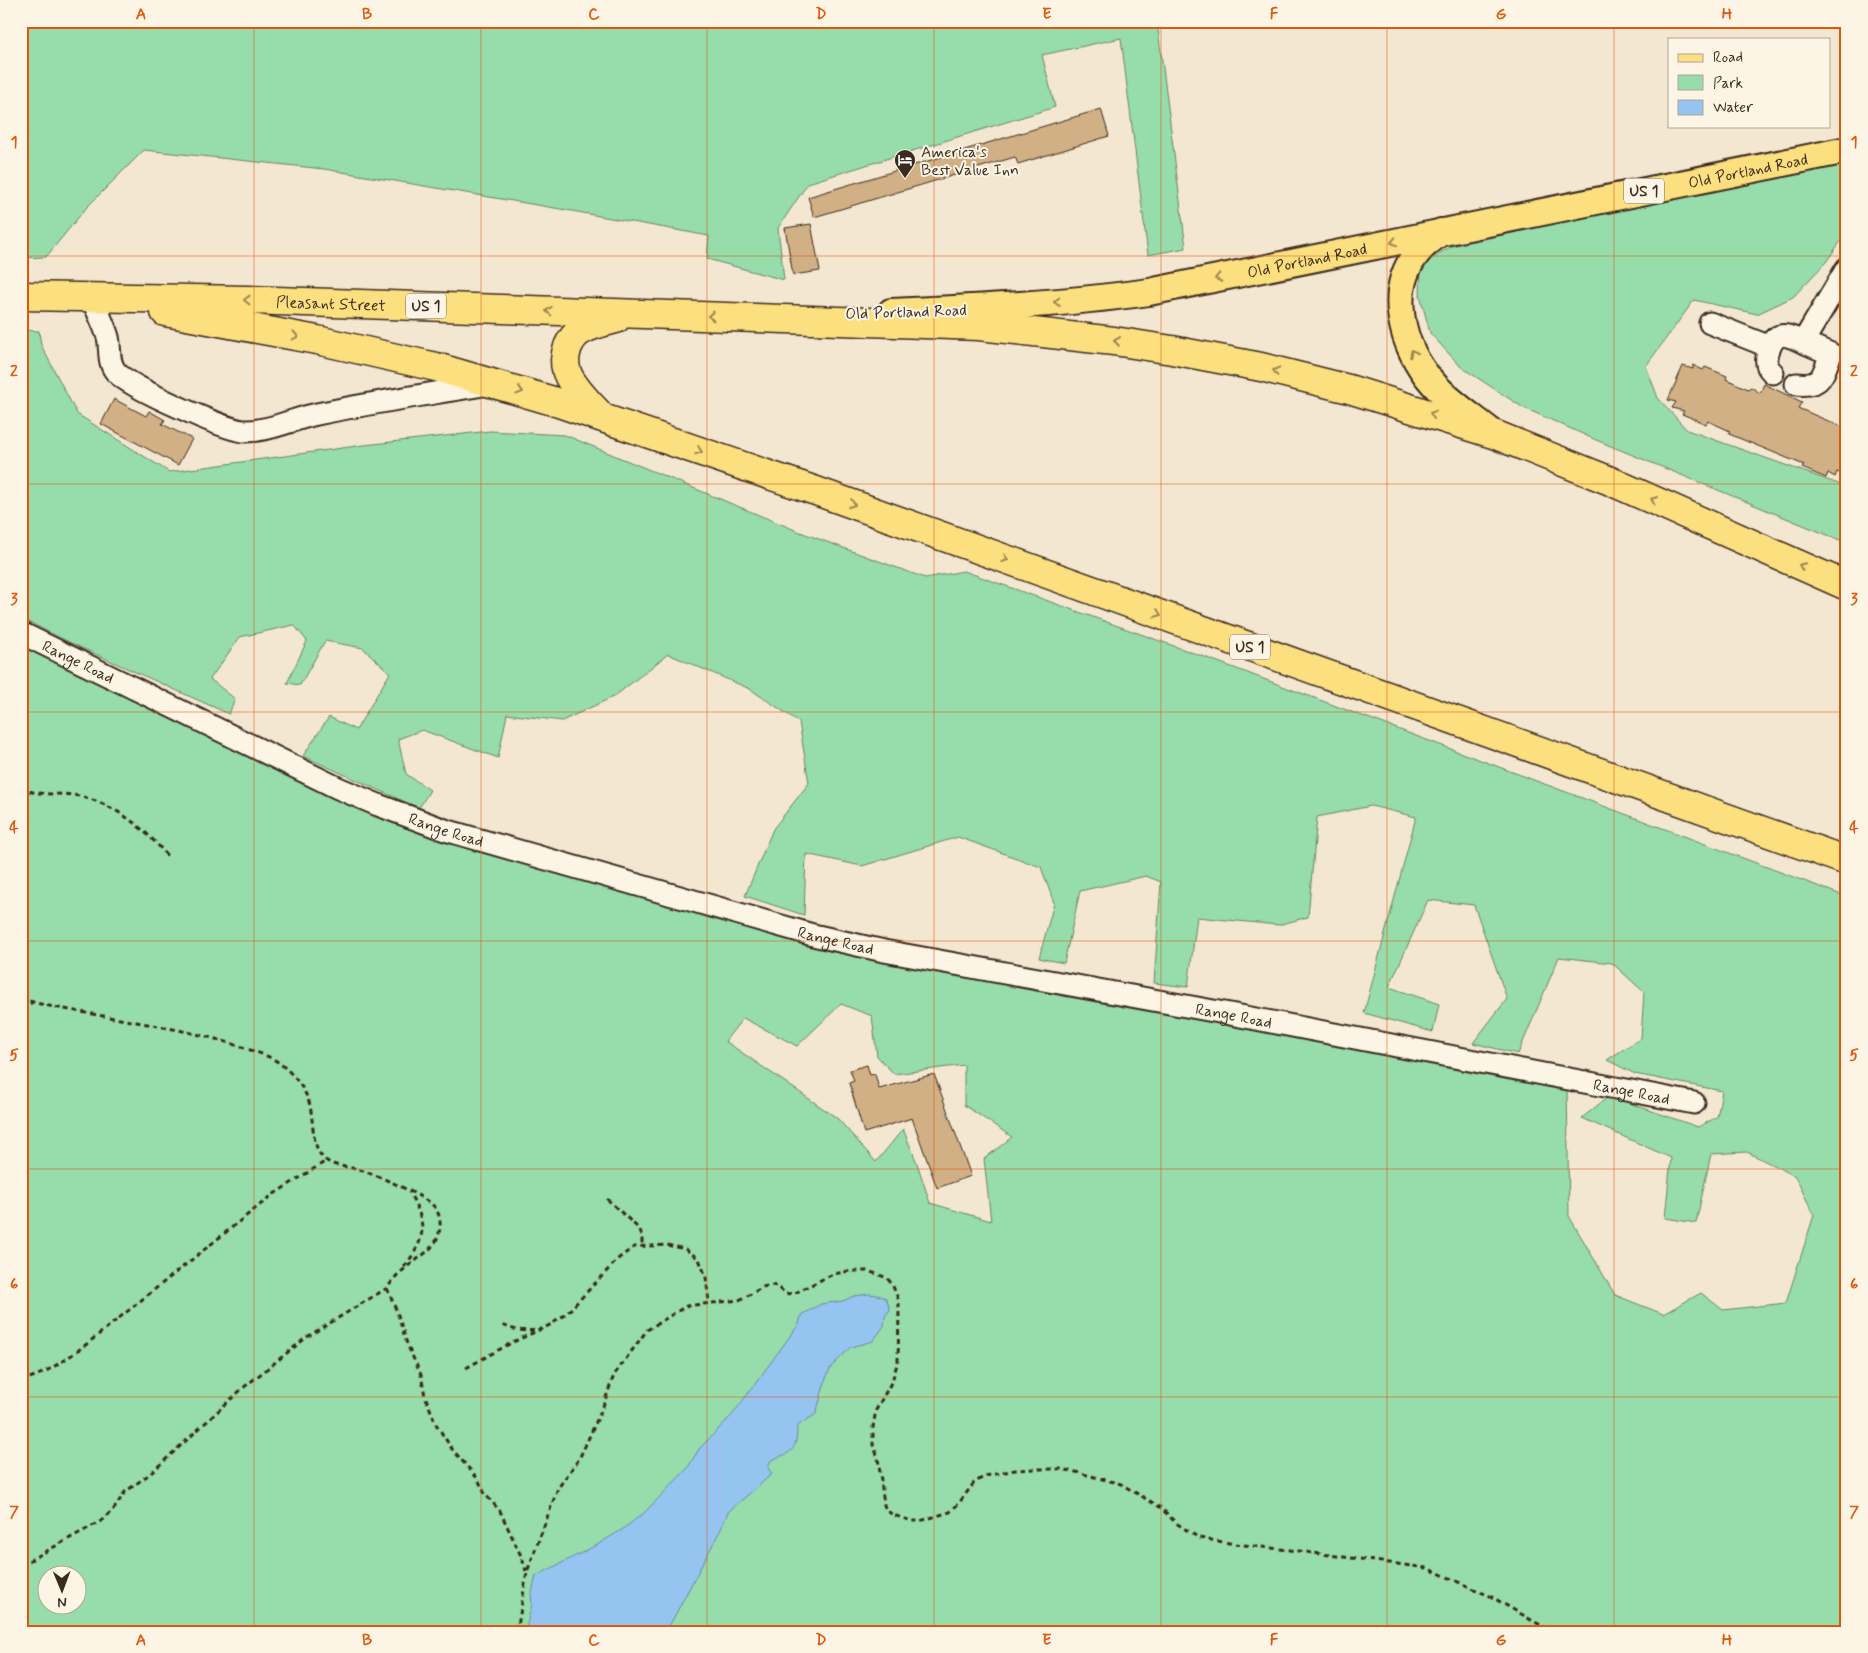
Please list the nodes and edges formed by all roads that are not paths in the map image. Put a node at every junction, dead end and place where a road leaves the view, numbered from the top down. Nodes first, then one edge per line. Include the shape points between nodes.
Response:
1 (1847, 150) edge
2 (1442, 231) junction
3 (1847, 268) edge
4 (21, 296) edge
5 (92, 298) junction
6 (642, 314) junction
7 (760, 317) junction
8 (1710, 323) dead end
9 (1803, 342) junction
10 (1770, 347) junction
11 (1839, 357) edge
12 (1773, 373) dead end
13 (494, 383) junction
14 (1796, 384) dead end
15 (601, 416) junction
16 (1496, 436) junction
17 (1847, 586) edge
18 (21, 633) edge
19 (1847, 861) edge
20 (1694, 1104) dead end

1 - 2 main road, Old Portland Road / US 1
2 -> 7 main road, Old Portland Road / US 1 via 1149,292 1089,300
16 -> 2 main road, US 1 via 1432,383 1405,336 1401,298 1403,281 1418,251
3 - 9 street
4 - 5 highway, Pleasant Street / US 1
6 -> 5 highway, Pleasant Street / US 1 via 248,300
5 -> 13 highway, US 1 via 317,340
5 - 13 street via 108,338 110,359 116,372 141,388 221,426 244,431 344,408
7 -> 6 highway, Pleasant Street / US 1
6 - 15 highway via 588,327 579,332 566,351 568,376
16 -> 7 highway, Pleasant Street via 1349,388 1172,350 978,326
8 - 10 street
9 - 10 street via 1781,336
9 - 11 street
10 - 12 street via 1766,358
11 - 14 street via 1815,383
13 -> 15 highway, US 1
15 -> 19 highway, US 1
17 -> 16 highway, US 1 via 1608,480
18 - 20 street, Range Road via 378,805 508,849 804,933 884,951

